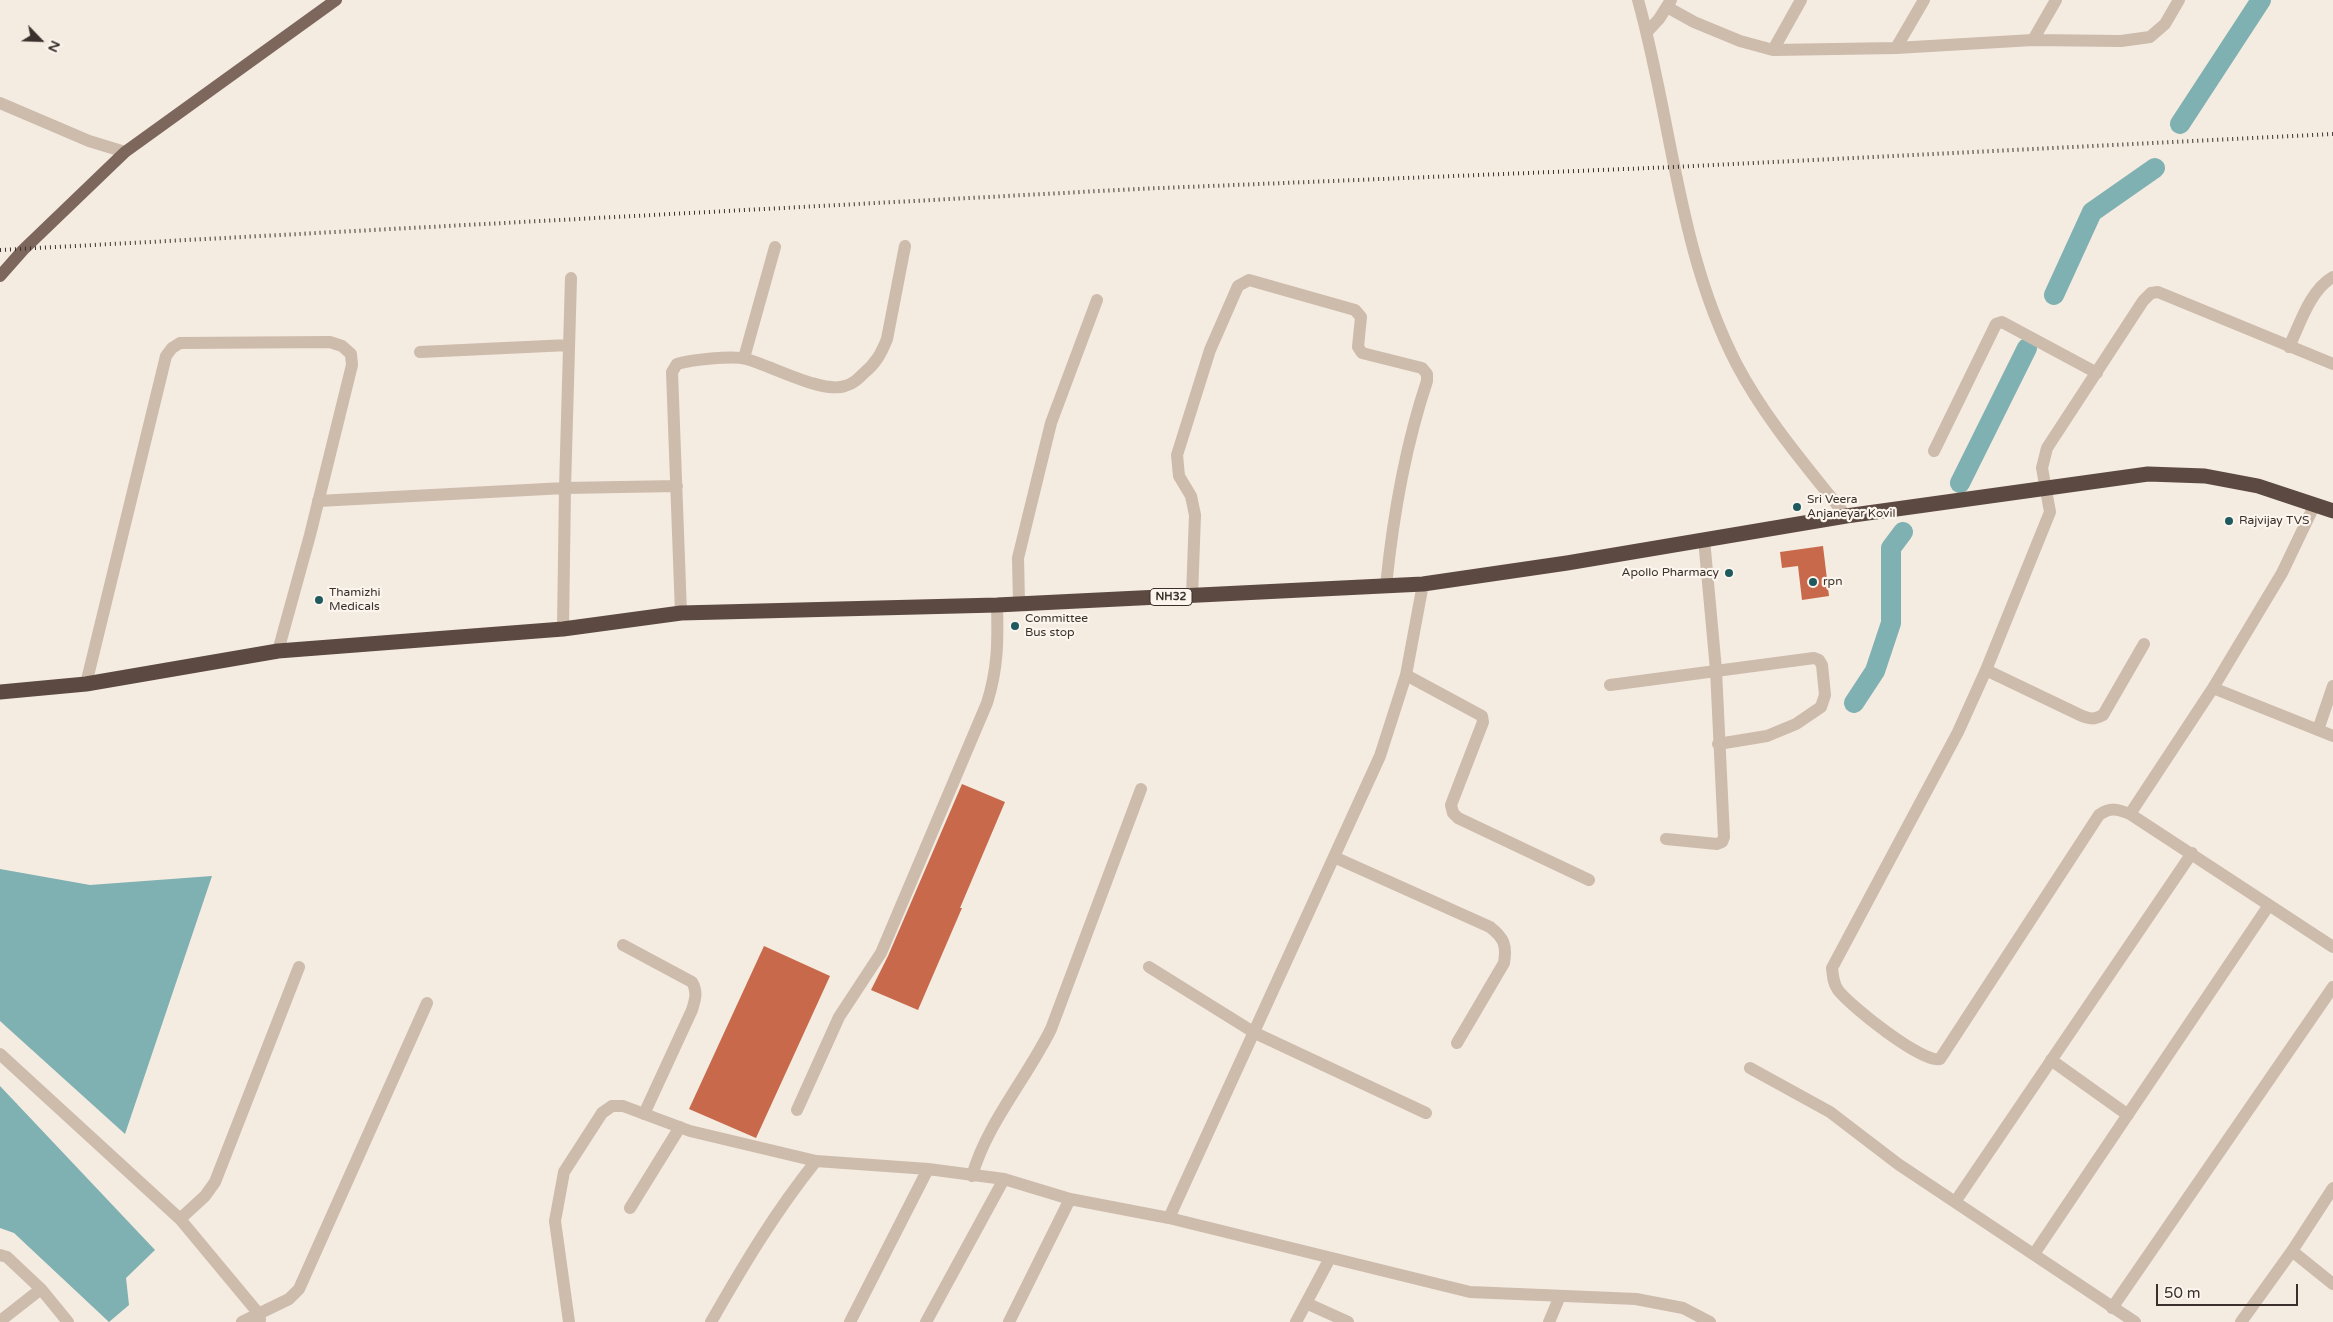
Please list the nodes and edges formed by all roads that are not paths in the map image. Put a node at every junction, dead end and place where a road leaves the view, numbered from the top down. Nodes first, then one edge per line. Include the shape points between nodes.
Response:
1 (336, 0) edge
2 (1638, 0) edge
3 (1801, 0) edge
4 (1924, 0) edge
5 (2056, 0) edge
6 (2179, 0) edge
7 (1669, 4) edge
8 (1647, 32) junction
9 (2034, 40) junction
10 (1896, 48) junction
11 (1772, 50) junction
12 (0, 103) edge
13 (125, 152) junction
14 (905, 246) dead end
15 (775, 247) dead end
16 (0, 276) edge
17 (2333, 277) edge
18 (571, 278) dead end
19 (1097, 300) dead end
20 (570, 345) junction
21 (2289, 347) junction
22 (420, 352) dead end
23 (744, 358) junction
24 (2333, 364) edge
25 (2097, 373) junction
26 (1934, 451) dead end
27 (677, 486) junction
28 (2046, 486) junction
29 (565, 488) junction
30 (318, 501) junction
31 (2315, 504) junction
32 (2333, 511) edge
33 (1846, 516) junction
34 (1704, 539) junction
35 (1423, 584) junction
36 (1386, 586) junction
37 (1192, 596) junction
38 (1019, 604) junction
39 (997, 605) junction
40 (681, 612) junction
41 (563, 629) junction
42 (2144, 644) dead end
43 (278, 651) junction
44 (1716, 670) junction
45 (1986, 670) junction
46 (1406, 675) junction
47 (86, 684) junction
48 (1610, 685) dead end
49 (2333, 686) edge
50 (2213, 688) junction
51 (0, 692) edge
52 (2318, 730) junction
53 (2333, 736) edge
54 (1718, 744) junction
55 (1142, 789) dead end
56 (2130, 814) junction
57 (1666, 839) dead end
58 (2192, 854) junction
59 (1334, 857) junction
60 (1589, 880) dead end
61 (2269, 905) junction
62 (623, 945) dead end
63 (2333, 947) edge
64 (299, 967) dead end
65 (1149, 967) dead end
66 (2333, 987) edge
67 (427, 1003) dead end
68 (1254, 1034) junction
69 (1457, 1043) dead end
70 (0, 1054) edge
71 (2051, 1060) junction
72 (1750, 1068) dead end
73 (797, 1110) dead end
74 (1426, 1113) dead end
75 (644, 1114) junction
76 (2128, 1115) junction
77 (680, 1128) junction
78 (816, 1162) junction
79 (928, 1169) junction
80 (972, 1176) junction
81 (1004, 1179) junction
82 (2333, 1188) edge
83 (1070, 1199) junction
84 (1955, 1202) junction
85 (630, 1208) dead end
86 (1169, 1218) junction
87 (180, 1219) junction
88 (2292, 1251) junction
89 (2034, 1254) junction
90 (0, 1255) edge
91 (1330, 1258) junction
92 (2333, 1284) edge
93 (41, 1289) junction
94 (1560, 1296) junction
95 (1306, 1303) junction
96 (2112, 1308) junction
97 (260, 1318) edge
98 (0, 1321) edge
99 (68, 1322) edge
100 (242, 1322) edge
101 (569, 1322) edge
102 (711, 1322) edge
103 (850, 1322) edge
104 (926, 1322) edge
105 (1009, 1322) edge
106 (1296, 1322) edge
107 (1348, 1322) edge
108 (1549, 1322) edge
109 (1710, 1322) edge
110 (2135, 1322) edge
111 (2241, 1322) edge

1 - 13 main road
2 - 8 street
3 - 11 street
4 - 10 street
5 - 9 street
6 - 9 street via 2165,24 2150,37 2121,42
7 - 8 street
7 - 11 street via 1694,22
8 - 33 street via 1674,167 1705,290 1737,366 1779,432
9 - 10 street
10 - 11 street
12 - 13 street via 89,141
13 - 16 main road
14 - 23 street via 887,339 876,362 852,384 824,386
15 - 23 street
17 - 21 street via 2315,294
18 - 20 street
19 - 38 street via 1049,432 1018,558
20 - 22 street
20 - 29 street
21 - 24 street
21 - 25 street via 2158,292 2151,293 2143,301
23 - 27 street via 688,360 677,364 672,372
25 - 26 street via 1999,322
25 - 28 street via 2047,448 2042,468
27 - 29 street
27 - 40 street
28 - 31 highway, NH32 via 2148,474 2205,476 2258,486
28 - 33 highway, NH32
28 - 45 street via 2050,512
29 - 30 street
29 - 41 street
30 - 43 street
30 - 47 street via 352,364 351,354 330,342 180,343 172,348 166,356
31 - 32 highway, NH32
31 - 50 street via 2282,573
33 - 34 highway, NH32
34 - 35 highway, NH32
34 - 44 street
35 - 36 highway, NH32
35 - 46 street
36 - 37 highway, NH32
36 - 37 street via 1393,519 1413,422 1427,374 1422,368 1362,353 1358,347 1361,317 1355,310 1249,280 1238,286 1210,350 1177,455 1179,476 1191,496 1194,515
37 - 38 highway, NH32
38 - 39 highway, NH32
39 - 40 highway, NH32
39 - 73 street via 998,652 995,678 987,703 881,953 839,1017
40 - 41 highway, NH32
41 - 43 highway, NH32
42 - 45 street via 2103,715 2096,719 2088,719
43 - 47 highway, NH32
44 - 48 street
44 - 54 street
44 - 54 street via 1814,658 1822,665 1824,695 1821,707 1796,724 1767,736
45 - 56 street via 1958,732 1832,968 1833,981 1839,991 1885,1032 1930,1059 1940,1059 2099,815 2116,808
46 - 59 street via 1380,756
46 - 60 street via 1482,716 1483,722 1452,805 1453,813
47 - 51 highway, NH32
49 - 52 street
50 - 52 street
50 - 56 street
52 - 53 street
54 - 57 street via 1724,840 1717,844
55 - 80 street via 1051,1029 985,1141
56 - 58 street
58 - 61 street
58 - 71 street
59 - 68 street
59 - 69 street via 1490,927 1502,936 1507,948 1504,963
61 - 63 street
61 - 76 street
62 - 75 street via 692,982 696,989 692,1010
64 - 87 street via 215,1182
65 - 68 street
66 - 96 street
67 - 97 street via 306,1276 289,1299
68 - 74 street
68 - 86 street
70 - 87 street
71 - 76 street
71 - 84 street
72 - 84 street via 1830,1112
75 - 77 street
75 - 101 street via 623,1106 612,1106 602,1113 564,1172 555,1221
76 - 89 street
77 - 78 street
77 - 85 street
78 - 79 street
78 - 102 street via 760,1238
79 - 80 street
79 - 103 street
80 - 81 street
81 - 83 street
81 - 104 street
82 - 88 street
83 - 86 street
83 - 105 street
84 - 89 street
86 - 91 street
87 - 97 street
88 - 92 street
88 - 111 street
89 - 96 street
90 - 93 street via 7,1257
91 - 94 street via 1470,1292
91 - 95 street
93 - 98 street
93 - 99 street
94 - 108 street
94 - 109 street via 1645,1301 1683,1308
95 - 106 street
95 - 107 street
96 - 110 street
97 - 100 street

